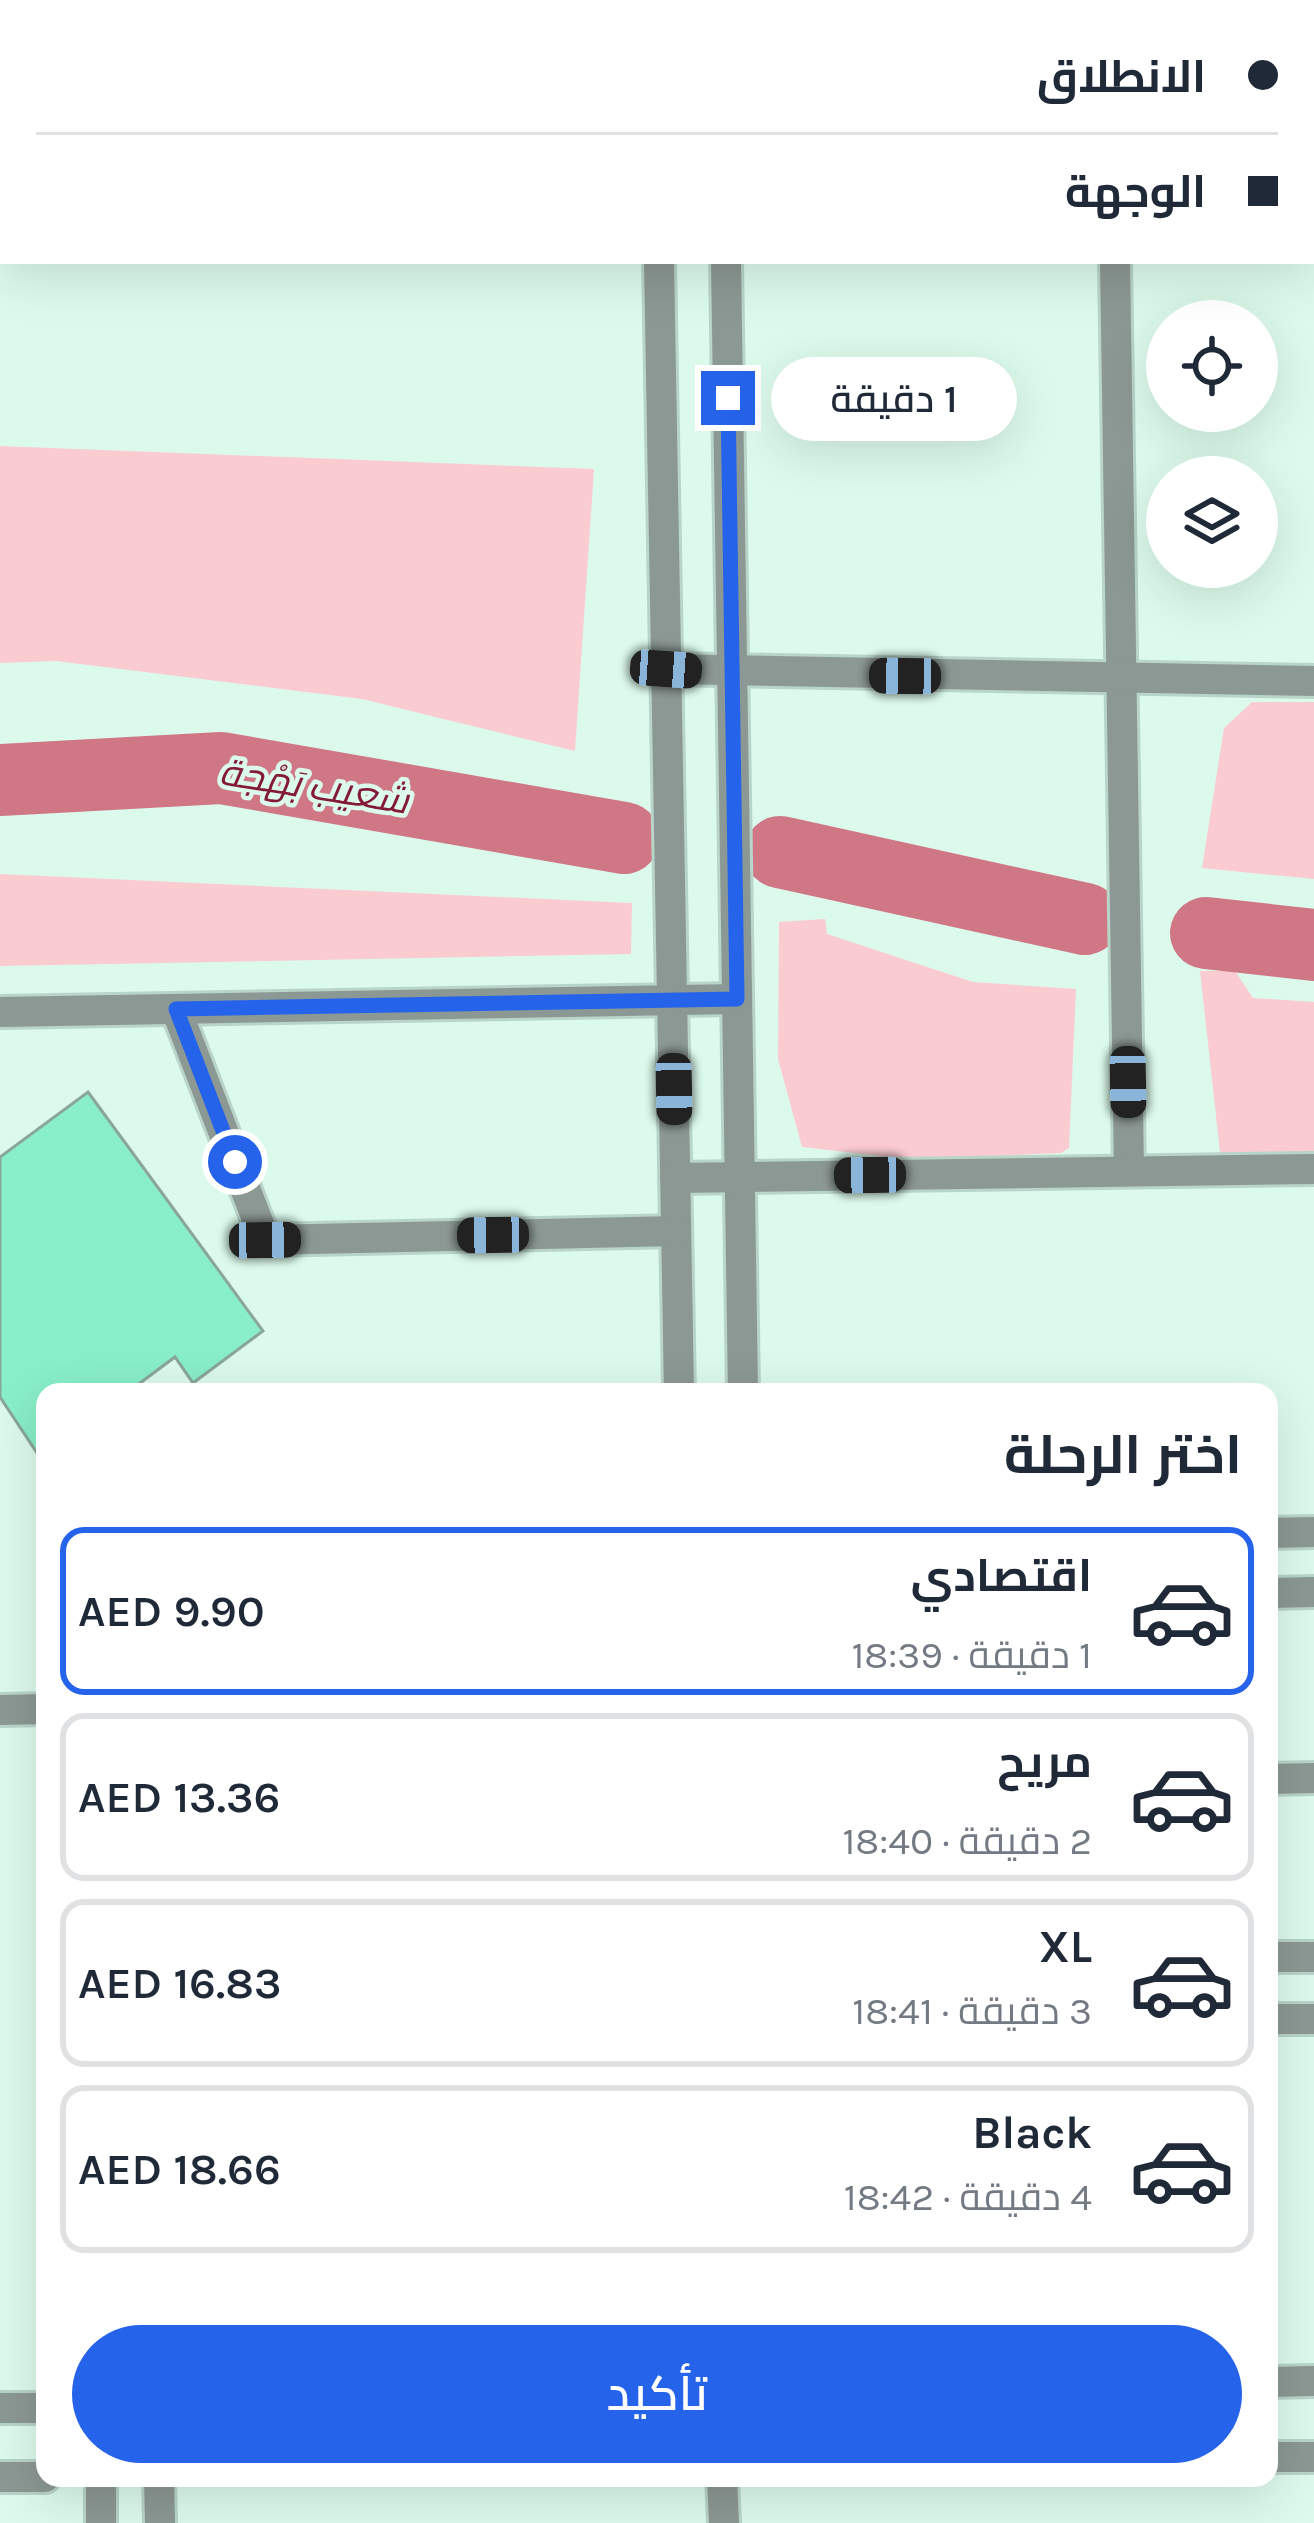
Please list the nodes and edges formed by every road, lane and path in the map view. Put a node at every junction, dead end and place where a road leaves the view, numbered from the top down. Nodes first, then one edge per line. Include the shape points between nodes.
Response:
1 (658, 264) edge
2 (726, 264) edge
3 (1115, 264) edge
4 (666, 669) junction
5 (732, 673) junction
6 (1122, 679) junction
7 (1314, 681) edge
8 (737, 999) junction
9 (672, 1000) junction
10 (176, 1009) junction
11 (0, 1012) edge
12 (1314, 1169) edge
13 (1130, 1172) junction
14 (740, 1177) junction
15 (675, 1178) junction
16 (676, 1231) junction
17 (679, 1383) edge
18 (743, 1383) edge
19 (1314, 1532) edge
20 (1278, 1533) edge
21 (1314, 1592) edge
22 (1278, 1593) edge
23 (36, 1709) edge
24 (0, 1710) edge
25 (1314, 1778) edge
26 (1278, 1779) edge
27 (1278, 1957) edge
28 (1314, 1957) edge
29 (1278, 2019) edge
30 (1314, 2019) edge
31 (1314, 2381) edge
32 (1278, 2382) edge
33 (0, 2408) edge
34 (36, 2408) edge
35 (1314, 2456) edge
36 (1278, 2457) edge
37 (0, 2477) edge
38 (36, 2477) edge
39 (101, 2487) edge
40 (158, 2487) edge
41 (722, 2487) edge
42 (101, 2523) edge
43 (160, 2523) edge
44 (724, 2523) edge

1 - 4 street
2 - 5 street
3 - 6 street
4 - 5 street
4 - 9 street
5 - 6 street
5 - 8 street
6 - 7 street
6 - 13 street
8 - 9 street
8 - 14 street
9 - 10 street
9 - 15 street
10 - 11 street
10 - 16 street via 265,1240
12 - 13 street
13 - 14 street
14 - 15 street
14 - 18 street
15 - 16 street
16 - 17 street
19 - 20 street
21 - 22 street
23 - 24 street
25 - 26 street
27 - 28 street
29 - 30 street
31 - 32 street
33 - 34 street
35 - 36 street
37 - 38 street
39 - 42 street
40 - 43 street
41 - 44 street

